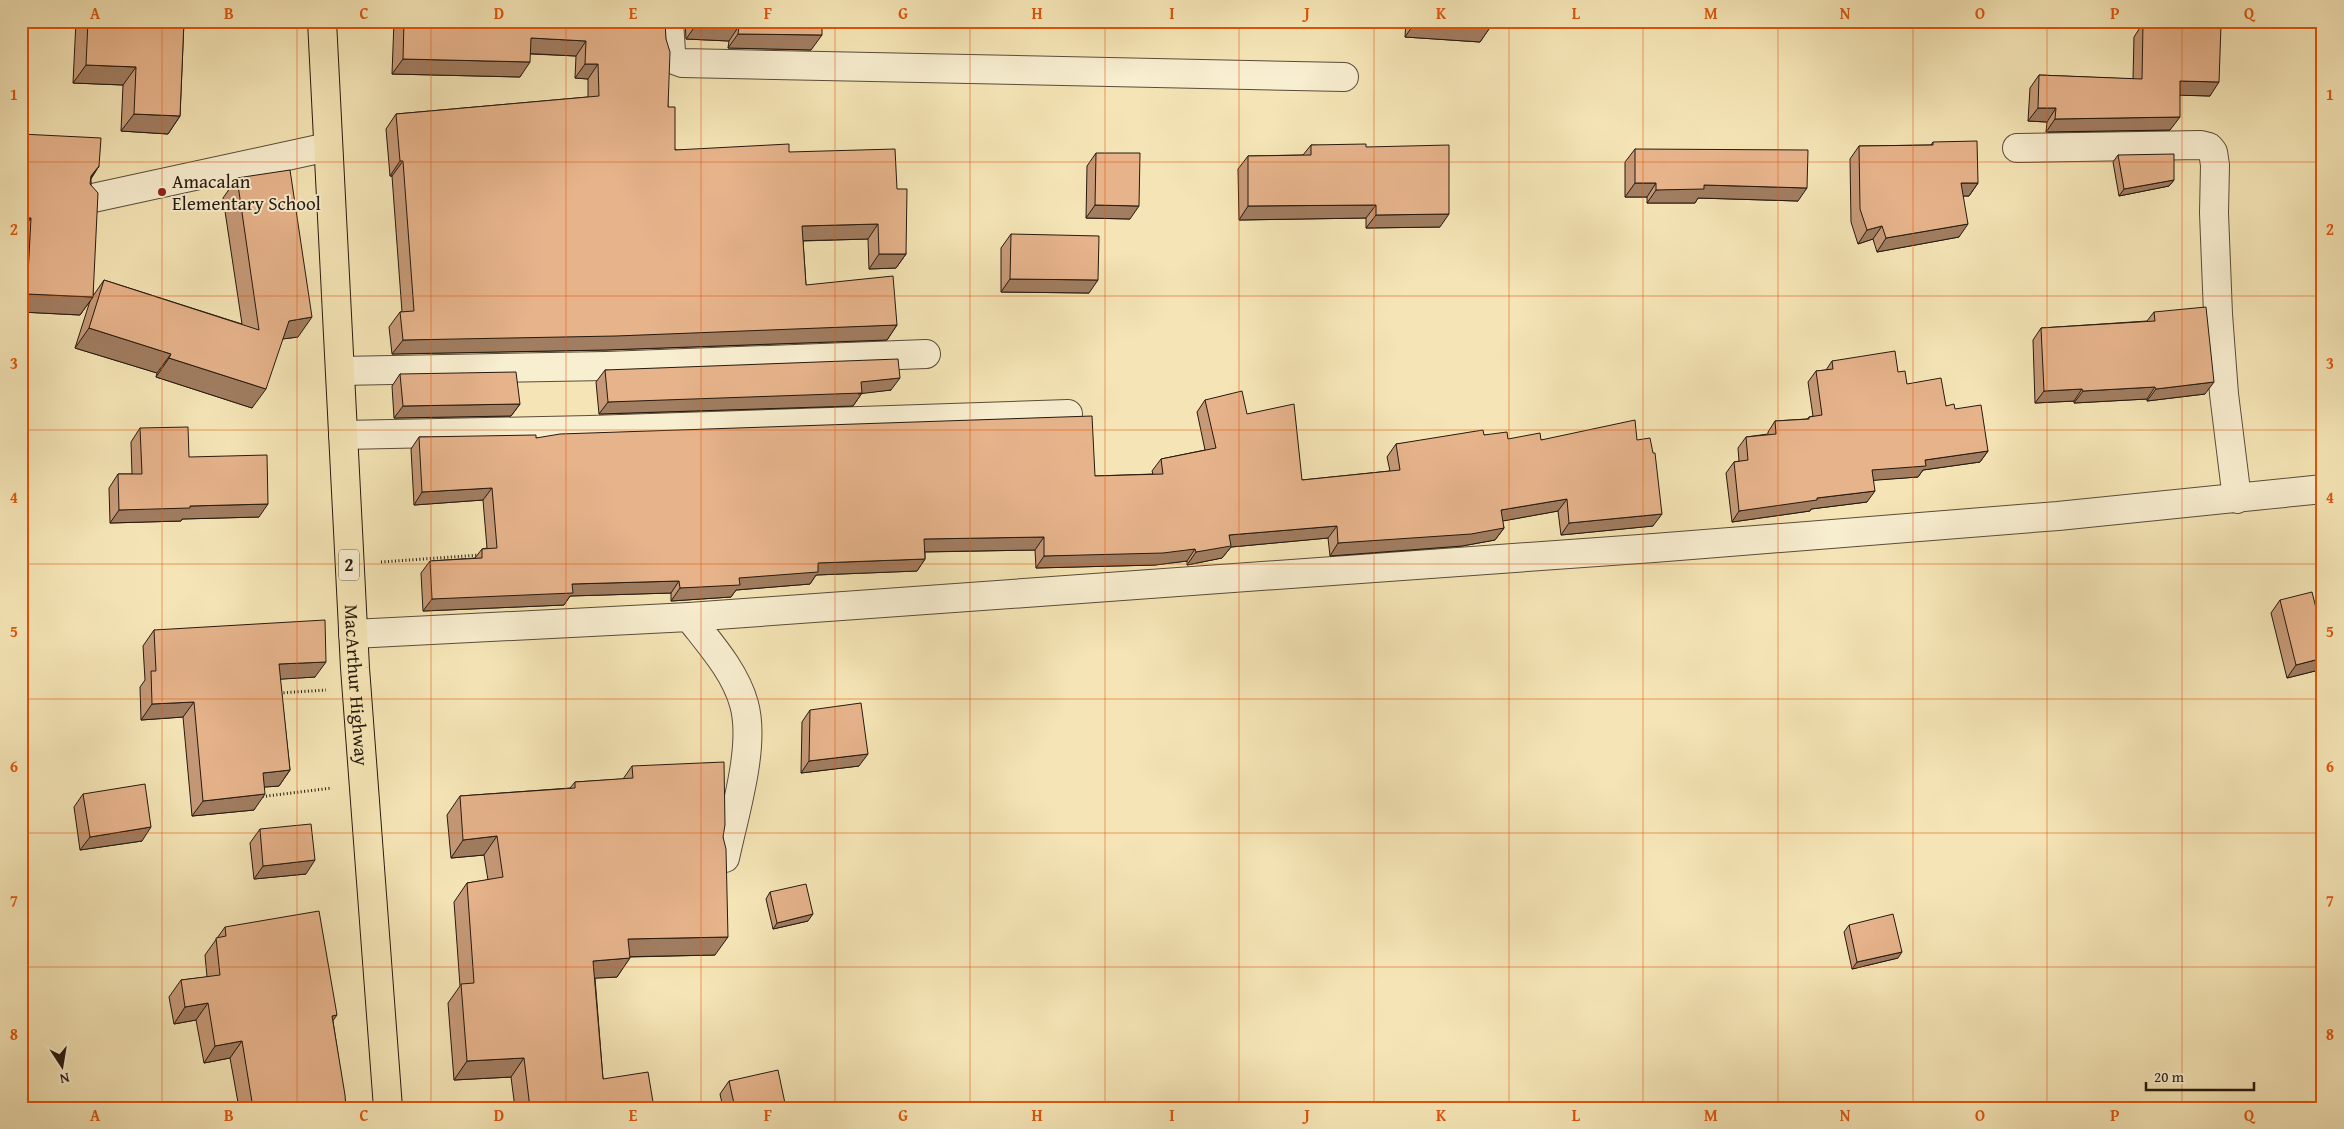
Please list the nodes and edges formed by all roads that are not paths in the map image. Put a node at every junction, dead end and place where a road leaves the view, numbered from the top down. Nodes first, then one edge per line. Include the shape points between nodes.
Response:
1 (322, 21) edge
2 (669, 21) edge
3 (1344, 77) dead end
4 (328, 147) junction
5 (2017, 148) dead end
6 (92, 198) edge
7 (926, 354) dead end
8 (340, 371) junction
9 (1068, 414) dead end
10 (343, 435) junction
11 (2323, 489) edge
12 (2237, 499) junction
13 (689, 617) junction
14 (353, 634) junction
15 (725, 858) edge
16 (388, 1108) edge

1 - 4 highway, MacArthur Highway / 2
2 - 3 street via 671,52 674,60 682,63
4 - 6 street
4 - 8 highway, MacArthur Highway / 2
5 - 12 street via 2201,145 2213,152 2224,394
7 - 8 street via 606,366
8 - 10 highway, MacArthur Highway / 2
9 - 10 street
10 - 14 highway, MacArthur Highway / 2
11 - 12 street
12 - 13 street via 1654,548
13 - 14 street
13 - 15 street via 734,680 744,704 748,731 743,773
14 - 16 highway, MacArthur Highway / 2

